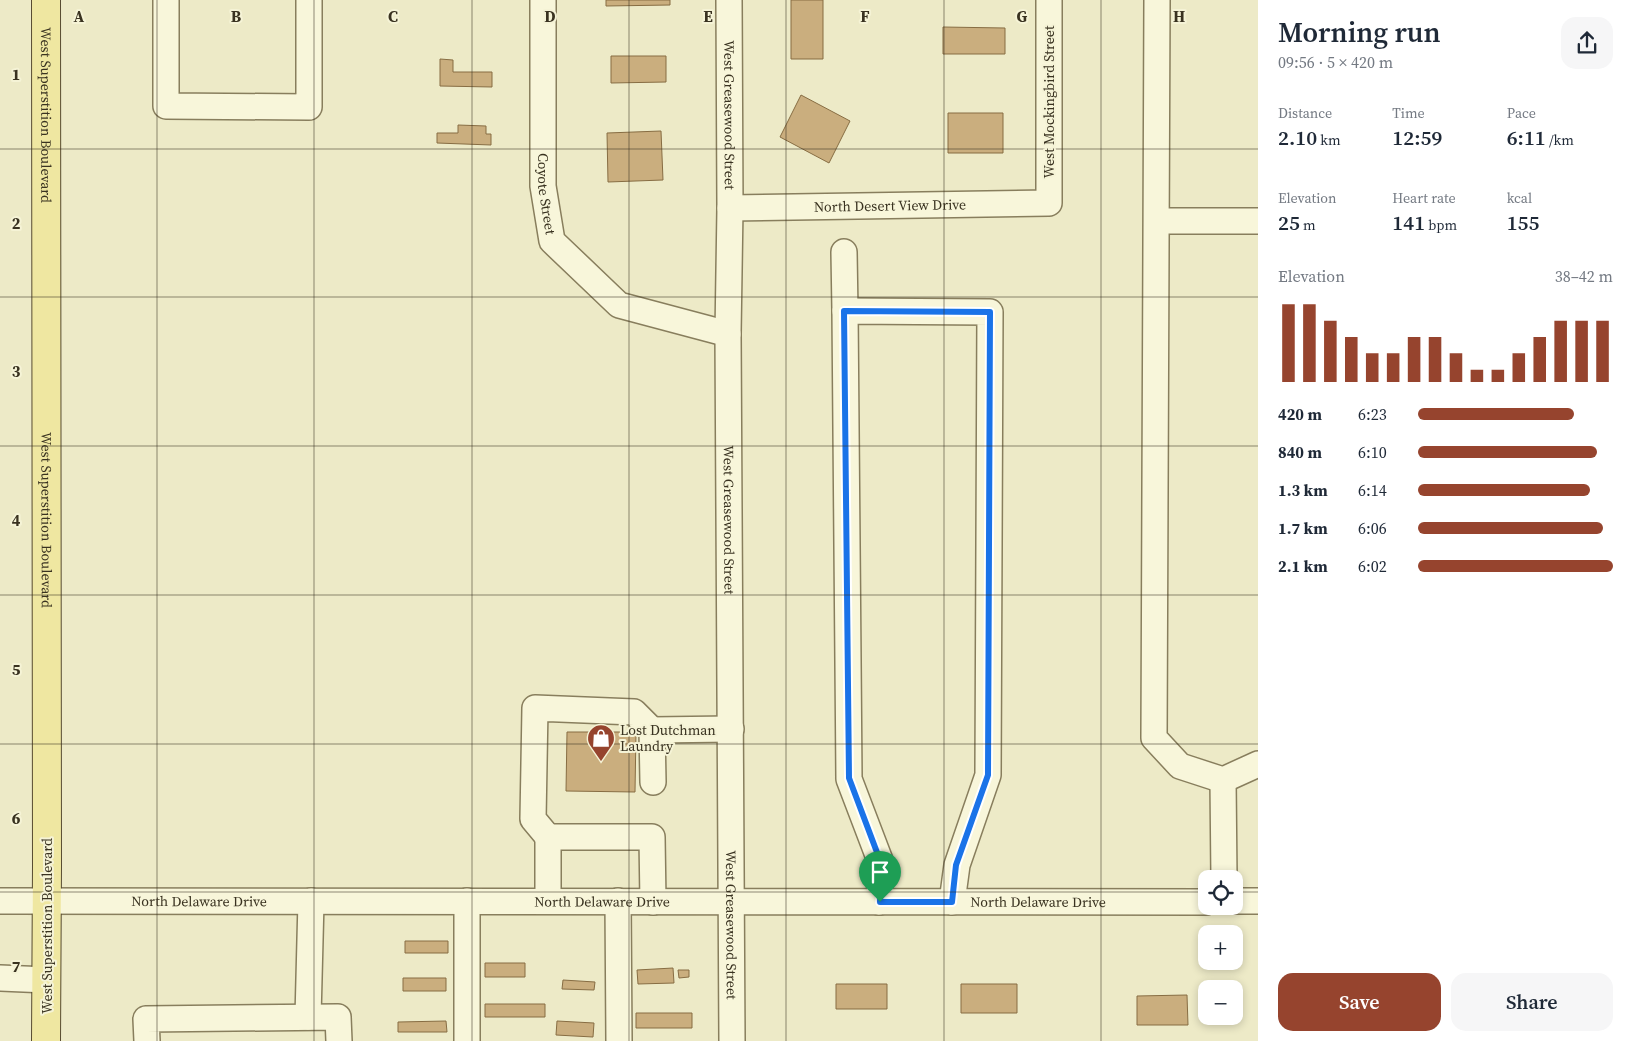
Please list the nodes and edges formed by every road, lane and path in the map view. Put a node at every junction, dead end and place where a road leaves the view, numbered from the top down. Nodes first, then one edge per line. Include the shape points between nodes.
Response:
1 (46, 0) edge
2 (166, 0) edge
3 (309, 0) edge
4 (543, 0) edge
5 (729, 0) edge
6 (1049, 0) edge
7 (1157, 0) edge
8 (1049, 203) joint
9 (730, 208) junction
10 (1157, 221) junction
11 (1258, 221) edge
12 (844, 252) dead end
13 (844, 311) junction
14 (728, 334) junction
15 (731, 729) junction
16 (652, 730) junction
17 (1258, 764) edge
18 (1223, 780) junction
19 (653, 782) dead end
20 (548, 836) junction
21 (1224, 870) edge
22 (548, 900) junction
23 (0, 901) edge
24 (467, 901) junction
25 (618, 901) junction
26 (1258, 901) edge
27 (47, 902) junction
28 (311, 902) junction
29 (653, 902) junction
30 (731, 902) junction
31 (880, 902) junction
32 (952, 902) junction
33 (1198, 902) edge
34 (1243, 902) edge
35 (0, 978) edge
36 (47, 980) junction
37 (308, 1018) junction
38 (46, 1041) edge
39 (147, 1041) edge
40 (339, 1041) edge
41 (467, 1041) edge
42 (619, 1041) edge
43 (732, 1041) edge

1 - 27 main road, West Superstition Boulevard
2 - 3 street via 166,106 309,108
4 - 14 street, Coyote Street via 543,186 552,241 619,305
5 - 9 street, West Greasewood Street
6 - 8 street, West Mockingbird Street
7 - 10 street
8 - 9 street, North Desert View Drive
9 - 14 street, West Greasewood Street
10 - 11 street
10 - 18 street via 1154,738 1180,766
12 - 13 street
13 - 31 street via 849,778 881,863
13 - 32 street via 990,312 988,775 956,865
14 - 15 street, West Greasewood Street
15 - 16 street
15 - 30 street, West Greasewood Street
16 - 19 street
16 - 20 street via 634,712 535,708 533,819
17 - 18 street
18 - 21 street
20 - 22 street
20 - 29 street via 652,836
22 - 24 street, North Delaware Drive
22 - 25 street, North Delaware Drive
23 - 27 street, North Delaware Drive
24 - 28 street, North Delaware Drive
24 - 41 street
25 - 29 street, North Delaware Drive
25 - 42 street
26 - 34 street
27 - 28 street, North Delaware Drive
27 - 36 main road, West Superstition Boulevard
28 - 37 street
29 - 30 street, North Delaware Drive
30 - 31 street, North Delaware Drive
30 - 43 street, West Greasewood Street
31 - 32 street, North Delaware Drive
32 - 33 street, North Delaware Drive
35 - 36 street
36 - 38 main road, West Superstition Boulevard
37 - 39 street via 146,1019
37 - 40 street via 338,1017

